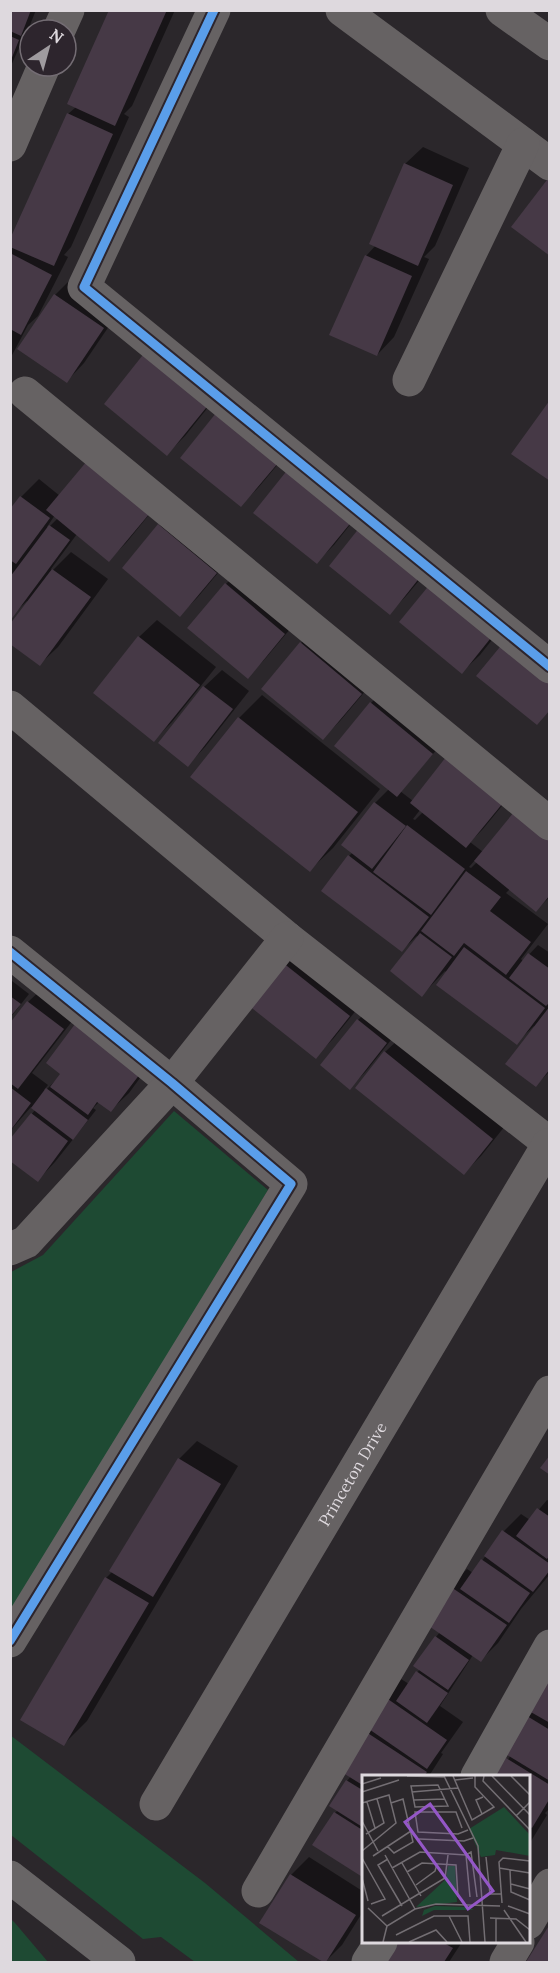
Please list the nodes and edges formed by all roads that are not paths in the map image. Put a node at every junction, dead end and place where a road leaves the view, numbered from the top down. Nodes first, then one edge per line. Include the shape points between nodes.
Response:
1 (214, 10) edge
2 (342, 10) edge
3 (502, 10) edge
4 (549, 44) edge
5 (39, 78) edge
6 (523, 144) junction
7 (10, 145) edge
8 (549, 164) edge
9 (409, 380) dead end
10 (25, 393) dead end
11 (549, 667) edge
12 (10, 707) edge
13 (549, 824) edge
14 (287, 938) junction
15 (14, 961) edge
16 (172, 1083) junction
17 (549, 1144) edge
18 (10, 1249) edge
19 (549, 1392) edge
20 (10, 1641) edge
21 (549, 1646) edge
22 (478, 1775) edge
23 (156, 1804) dead end
24 (10, 1877) edge
25 (549, 1885) edge
26 (258, 1891) dead end
27 (530, 1919) edge
28 (380, 1943) edge
29 (517, 1943) edge
30 (119, 1962) edge
31 (368, 1962) edge
32 (506, 1962) edge

1 - 11 street via 84,287
2 - 6 street
3 - 4 street
5 - 7 street
6 - 8 street
6 - 9 street
10 - 13 street
12 - 14 street
14 - 16 street
14 - 17 street
15 - 16 street
16 - 18 street via 26,1242
16 - 20 street via 291,1184
17 - 23 street, Princeton Drive
19 - 26 street
21 - 22 street
24 - 30 street
25 - 27 street
28 - 31 street
29 - 32 street

